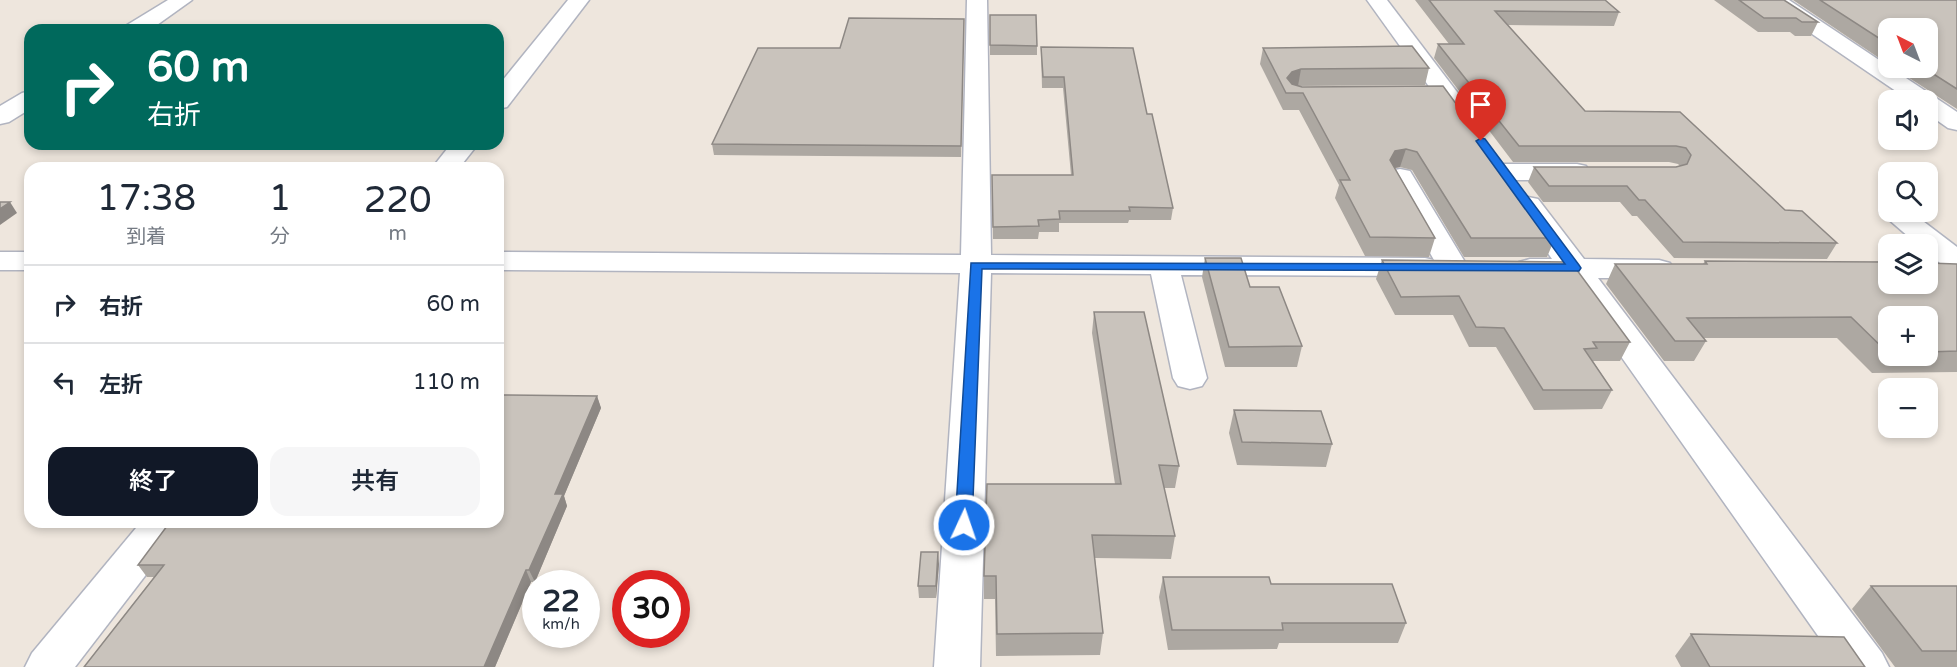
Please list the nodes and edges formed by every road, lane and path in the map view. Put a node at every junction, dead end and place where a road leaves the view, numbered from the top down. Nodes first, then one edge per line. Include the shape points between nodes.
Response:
1 (182, 0) edge
2 (579, 0) edge
3 (977, 0) edge
4 (1377, 0) edge
5 (1775, 0) edge
6 (144, 24) edge
7 (1908, 90) edge
8 (504, 94) edge
9 (24, 102) edge
10 (1938, 110) edge
11 (0, 117) edge
12 (1957, 123) edge
13 (460, 150) edge
14 (451, 162) edge
15 (1504, 172) junction
16 (1598, 172) edge
17 (1400, 177) edge
18 (1908, 222) edge
19 (0, 261) edge
20 (24, 261) edge
21 (504, 261) edge
22 (1957, 262) edge
23 (976, 266) junction
24 (1164, 266) junction
25 (1453, 267) junction
26 (1575, 268) junction
27 (1682, 269) edge
28 (1938, 273) edge
29 (1957, 274) edge
30 (1190, 378) dead end
31 (159, 528) edge
32 (48, 667) edge
33 (957, 667) edge
34 (1866, 667) edge

1 - 6 street
2 - 8 street
3 - 23 street
4 - 15 street via 1405,53 1435,94
5 - 7 street
9 - 11 street
10 - 12 street
13 - 14 street
15 - 16 street
15 - 26 street
17 - 25 street
18 - 22 street
19 - 20 street
21 - 23 street
23 - 24 street
23 - 33 street
24 - 25 street
24 - 30 street
25 - 26 street
26 - 27 street
26 - 34 street
28 - 29 street
31 - 32 street

